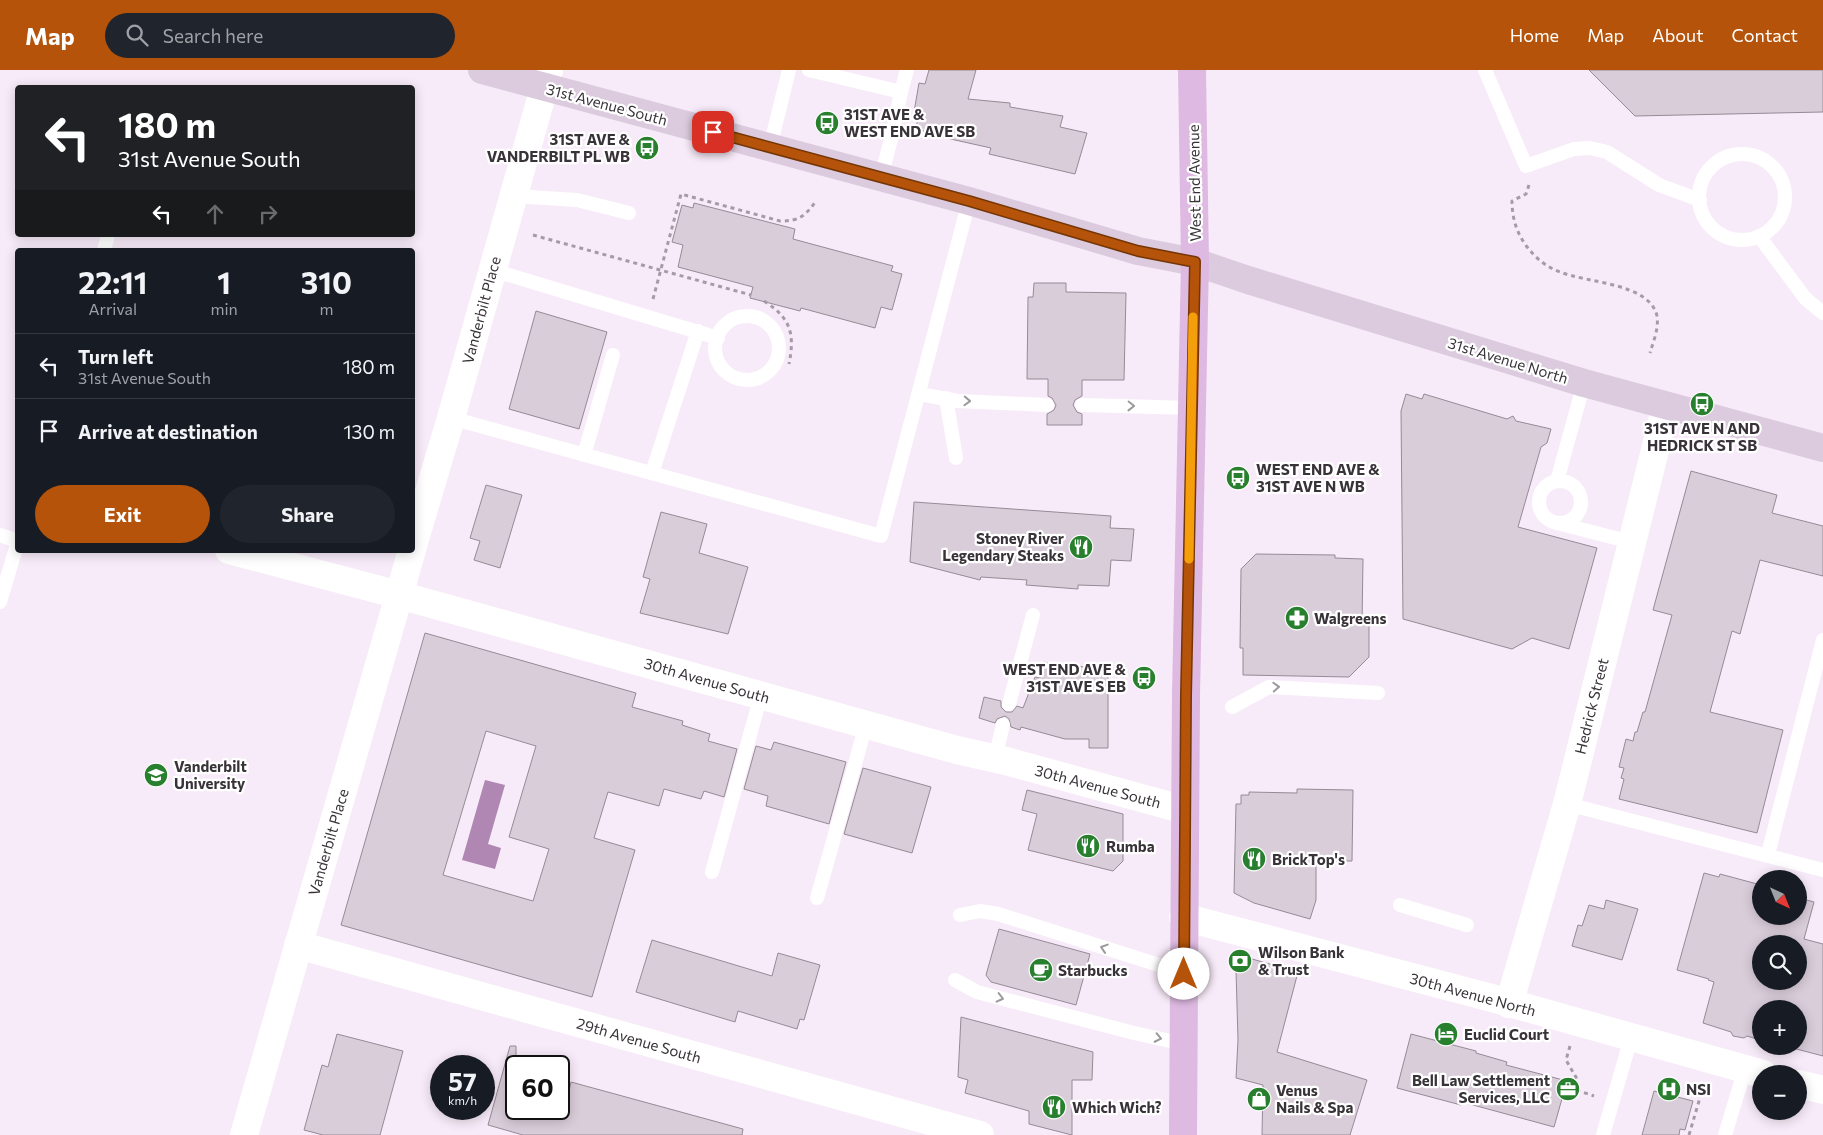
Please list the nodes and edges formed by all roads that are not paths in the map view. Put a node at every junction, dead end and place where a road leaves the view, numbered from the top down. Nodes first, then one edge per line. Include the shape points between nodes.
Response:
1 (482, 70) edge
2 (789, 70) edge
3 (809, 70) edge
4 (907, 70) edge
5 (1192, 70) edge
6 (1485, 70) edge
7 (546, 79) edge
8 (901, 92) junction
9 (770, 147) junction
10 (881, 177) junction
11 (513, 196) junction
12 (1700, 200) junction
13 (969, 201) junction
14 (629, 213) dead end
15 (1759, 236) junction
16 (1195, 262) junction
17 (492, 270) junction
18 (1823, 313) edge
19 (698, 332) junction
20 (718, 338) junction
21 (613, 355) dead end
22 (1584, 383) junction
23 (919, 394) junction
24 (946, 398) junction
25 (1047, 405) dead end
26 (1082, 405) dead end
27 (1666, 406) junction
28 (1192, 408) junction
29 (451, 418) junction
30 (1823, 448) edge
31 (584, 455) junction
32 (956, 458) dead end
33 (652, 473) junction
34 (1557, 481) junction
35 (1552, 522) junction
36 (0, 535) edge
37 (15, 540) edge
38 (415, 540) edge
39 (1631, 542) junction
40 (15, 551) edge
41 (240, 553) edge
42 (411, 553) edge
43 (399, 595) junction
44 (0, 602) edge
45 (1033, 615) dead end
46 (1823, 640) edge
47 (1378, 693) dead end
48 (761, 695) junction
49 (1009, 704) dead end
50 (1232, 707) dead end
51 (866, 725) junction
52 (1003, 725) dead end
53 (995, 758) junction
54 (1567, 804) junction
55 (1185, 810) junction
56 (1768, 854) junction
57 (1823, 870) edge
58 (712, 872) dead end
59 (817, 898) dead end
60 (1400, 904) dead end
61 (960, 915) dead end
62 (1183, 917) junction
63 (1468, 925) dead end
64 (298, 945) junction
65 (1184, 974) junction
66 (955, 980) dead end
67 (1509, 1004) junction
68 (1631, 1038) junction
69 (1184, 1044) junction
70 (1752, 1070) edge
71 (1752, 1075) edge
72 (1807, 1086) edge
73 (1823, 1090) edge
74 (244, 1135) edge
75 (980, 1135) edge
76 (1183, 1135) edge
77 (1603, 1135) edge
78 (1725, 1135) edge

1 - 7 main road, 31st Avenue South
2 - 9 lane
3 - 8 lane
4 - 8 lane
5 - 16 main road, West End Avenue
6 - 12 lane via 1526,166 1574,149 1590,148 1607,152 1659,185
7 - 9 main road, 31st Avenue South
7 - 11 street, Vanderbilt Place
8 - 10 lane
9 - 10 main road, 31st Avenue South
10 - 13 main road, 31st Avenue South
11 - 14 lane via 577,200
11 - 17 street, Vanderbilt Place
12 - 15 lane via 1707,221 1717,232 1744,240
12 - 15 lane via 1702,180 1720,160 1747,154 1760,158 1780,176 1785,203 1771,229
13 - 16 main road, 31st Avenue South via 1138,251
13 - 23 lane
15 - 18 lane via 1805,298
16 - 22 main road, 31st Avenue North
16 - 28 main road, West End Avenue
17 - 19 lane
17 - 29 street, Vanderbilt Place
19 - 20 lane
19 - 33 lane
20 - 20 lane via 726,325 736,319 746,316 761,319 770,325 778,340 783,363 760,378 735,378 726,372 717,358
21 - 31 lane
22 - 27 main road, 31st Avenue North
22 - 34 lane
23 - 24 lane
23 - 33 lane via 881,536
24 -> 25 lane
24 - 32 lane
26 -> 28 lane
27 - 30 main road, 31st Avenue North
27 - 39 street, Hedrick Street
28 - 55 main road, West End Avenue
29 - 31 lane
29 - 38 street, Vanderbilt Place
31 - 33 lane
34 - 35 lane via 1544,488 1538,502 1542,513
34 - 35 lane via 1574,487 1581,504 1571,520
35 - 39 lane
36 - 37 lane
39 - 54 street, Hedrick Street
40 - 44 lane
41 - 43 street, 30th Avenue South
42 - 43 street, Vanderbilt Place
43 - 48 street, 30th Avenue South
43 - 64 street, Vanderbilt Place
45 - 49 lane
46 - 56 lane
50 -> 47 lane via 1269,687
48 - 51 street, 30th Avenue South
48 - 58 lane
51 - 53 street, 30th Avenue South
51 - 59 lane
52 - 53 lane
53 - 55 street, 30th Avenue South
54 - 56 lane
54 - 67 street, Hedrick Street
55 - 62 main road, West End Avenue
56 - 57 lane
60 - 63 lane
65 -> 61 lane via 998,914 980,911
62 - 65 main road, West End Avenue
62 - 67 street, 30th Avenue North
64 - 74 street, Vanderbilt Place
64 - 75 street, 29th Avenue South
65 - 69 main road, West End Avenue
66 -> 69 lane via 977,992
67 - 68 street, 30th Avenue North
68 - 70 street, 30th Avenue North
68 - 77 lane
69 - 76 main road, West End Avenue
71 - 78 lane
72 - 73 street

